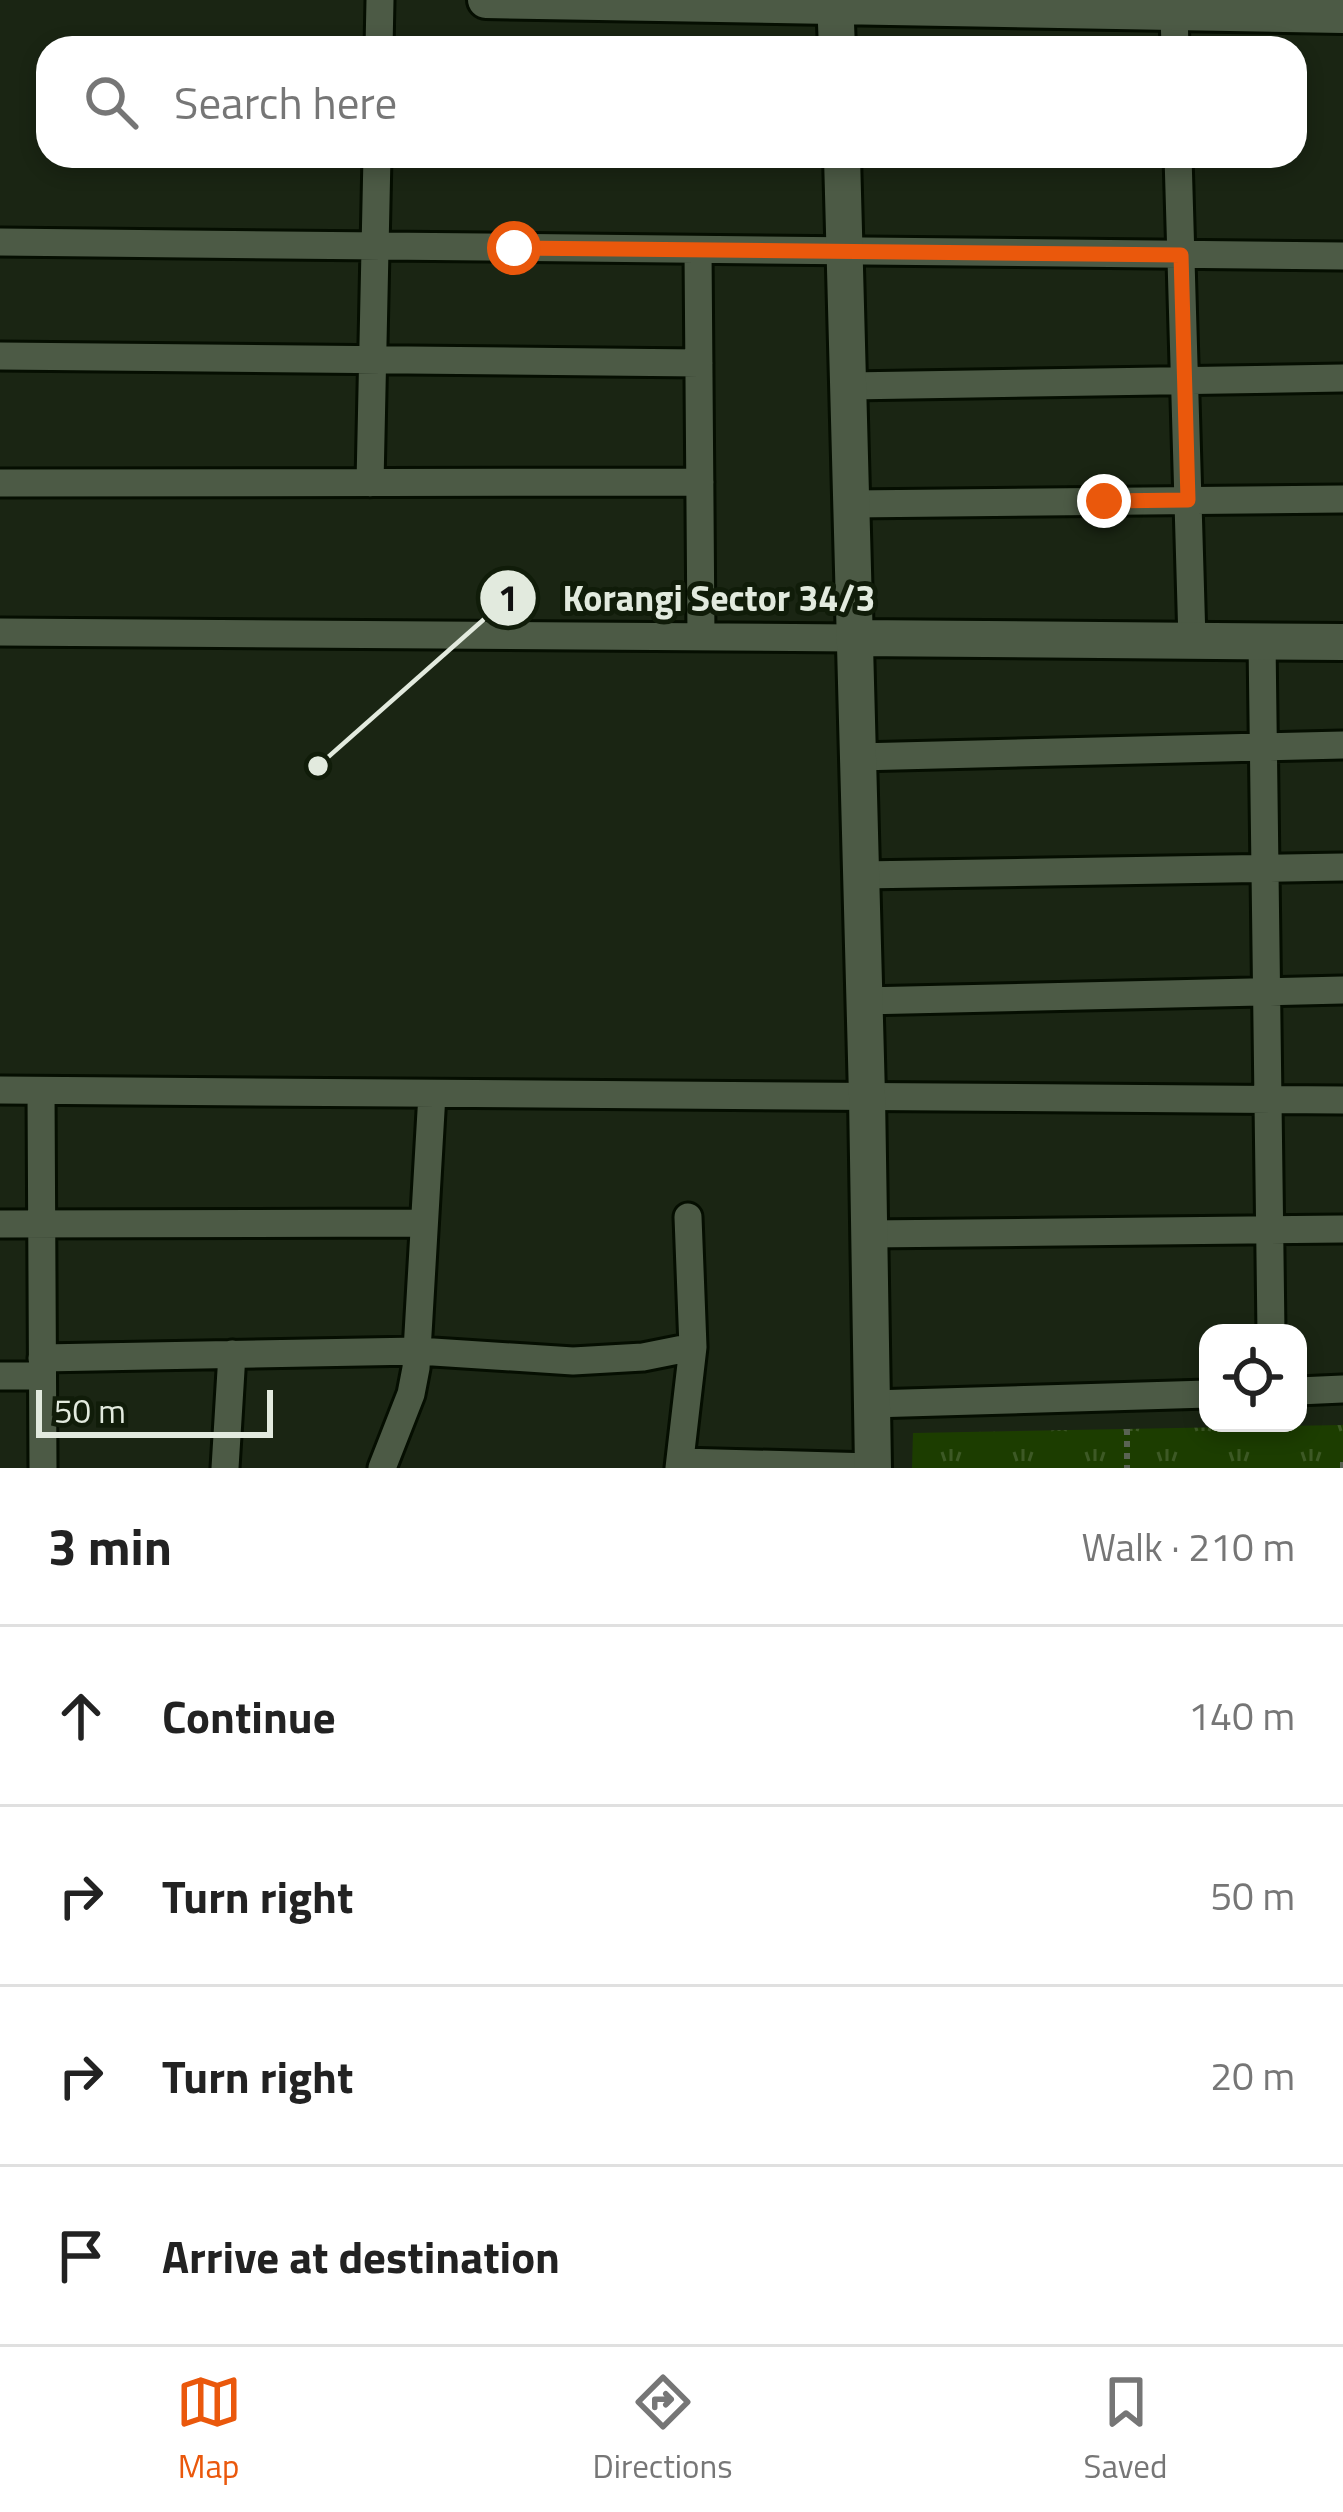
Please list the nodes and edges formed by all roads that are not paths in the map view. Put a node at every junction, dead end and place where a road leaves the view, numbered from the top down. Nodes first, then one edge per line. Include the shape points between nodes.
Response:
1 (380, 0) edge
2 (487, 0) edge
3 (835, 4) edge
4 (1343, 16) edge
5 (1174, 30) edge
6 (379, 36) edge
7 (836, 36) edge
8 (377, 168) edge
9 (842, 168) edge
10 (1178, 168) edge
11 (0, 242) edge
12 (376, 247) junction
13 (698, 250) junction
14 (846, 252) junction
15 (1181, 255) junction
16 (1343, 256) edge
17 (0, 356) edge
18 (373, 360) junction
19 (699, 363) junction
20 (1343, 378) edge
21 (1185, 381) junction
22 (849, 386) junction
23 (370, 482) junction
24 (700, 482) junction
25 (0, 483) edge
26 (1343, 499) edge
27 (1188, 500) junction
28 (851, 504) junction
29 (0, 632) edge
30 (701, 637) junction
31 (854, 638) junction
32 (1192, 641) junction
33 (1262, 641) junction
34 (1343, 641) edge
35 (1343, 745) edge
36 (1263, 747) junction
37 (857, 757) junction
38 (1343, 867) edge
39 (1265, 868) junction
40 (860, 875) junction
41 (1343, 990) edge
42 (1267, 992) junction
43 (862, 1001) junction
44 (0, 1090) edge
45 (41, 1091) junction
46 (431, 1094) junction
47 (868, 1096) junction
48 (1268, 1100) junction
49 (1343, 1100) edge
50 (688, 1216) dead end
51 (423, 1222) junction
52 (0, 1224) edge
53 (42, 1224) junction
54 (1343, 1229) edge
55 (1270, 1230) junction
56 (867, 1234) junction
57 (1271, 1324) edge
58 (693, 1347) junction
59 (418, 1351) junction
60 (232, 1354) junction
61 (42, 1367) junction
62 (0, 1376) edge
63 (1343, 1389) edge
64 (1307, 1391) edge
65 (1199, 1394) edge
66 (871, 1404) junction
67 (680, 1465) edge
68 (43, 1468) edge
69 (225, 1468) edge
70 (382, 1468) edge
71 (873, 1468) edge

1 - 6 street
2 - 3 street
3 - 5 street
3 - 7 street
4 - 5 street
8 - 12 street
9 - 14 street
10 - 15 street
11 - 12 street
12 - 13 street
12 - 18 street
13 - 14 street
13 - 19 street
14 - 15 street
14 - 22 street
15 - 16 street
15 - 21 street
17 - 18 street
18 - 19 street
18 - 23 street
19 - 24 street
20 - 21 street
21 - 22 street
21 - 27 street
22 - 28 street
23 - 24 street
23 - 25 street
24 - 30 street
26 - 27 street
27 - 28 street
27 - 32 street
28 - 31 street
29 - 30 street
30 - 31 street
31 - 32 street
31 - 37 street
32 - 33 street
33 - 34 street
33 - 36 street
35 - 36 street
36 - 37 street
36 - 39 street
37 - 40 street
38 - 39 street
39 - 40 street
39 - 42 street
40 - 43 street
41 - 42 street
42 - 43 street
42 - 48 street
43 - 47 street
44 - 45 street
45 - 46 street
45 - 53 street
46 - 47 street
46 - 51 street
47 - 48 street
47 - 56 street
48 - 49 street
48 - 55 street
50 - 58 street
51 - 53 street
51 - 59 street
52 - 53 street
53 - 61 street
54 - 55 street
55 - 56 street
55 - 57 street
56 - 66 street
58 - 59 street via 573,1361
58 - 67 street
59 - 60 street
59 - 70 street
60 - 61 street
60 - 69 street
61 - 62 street
61 - 68 street
63 - 64 street
65 - 66 street
66 - 71 street
67 - 71 street

